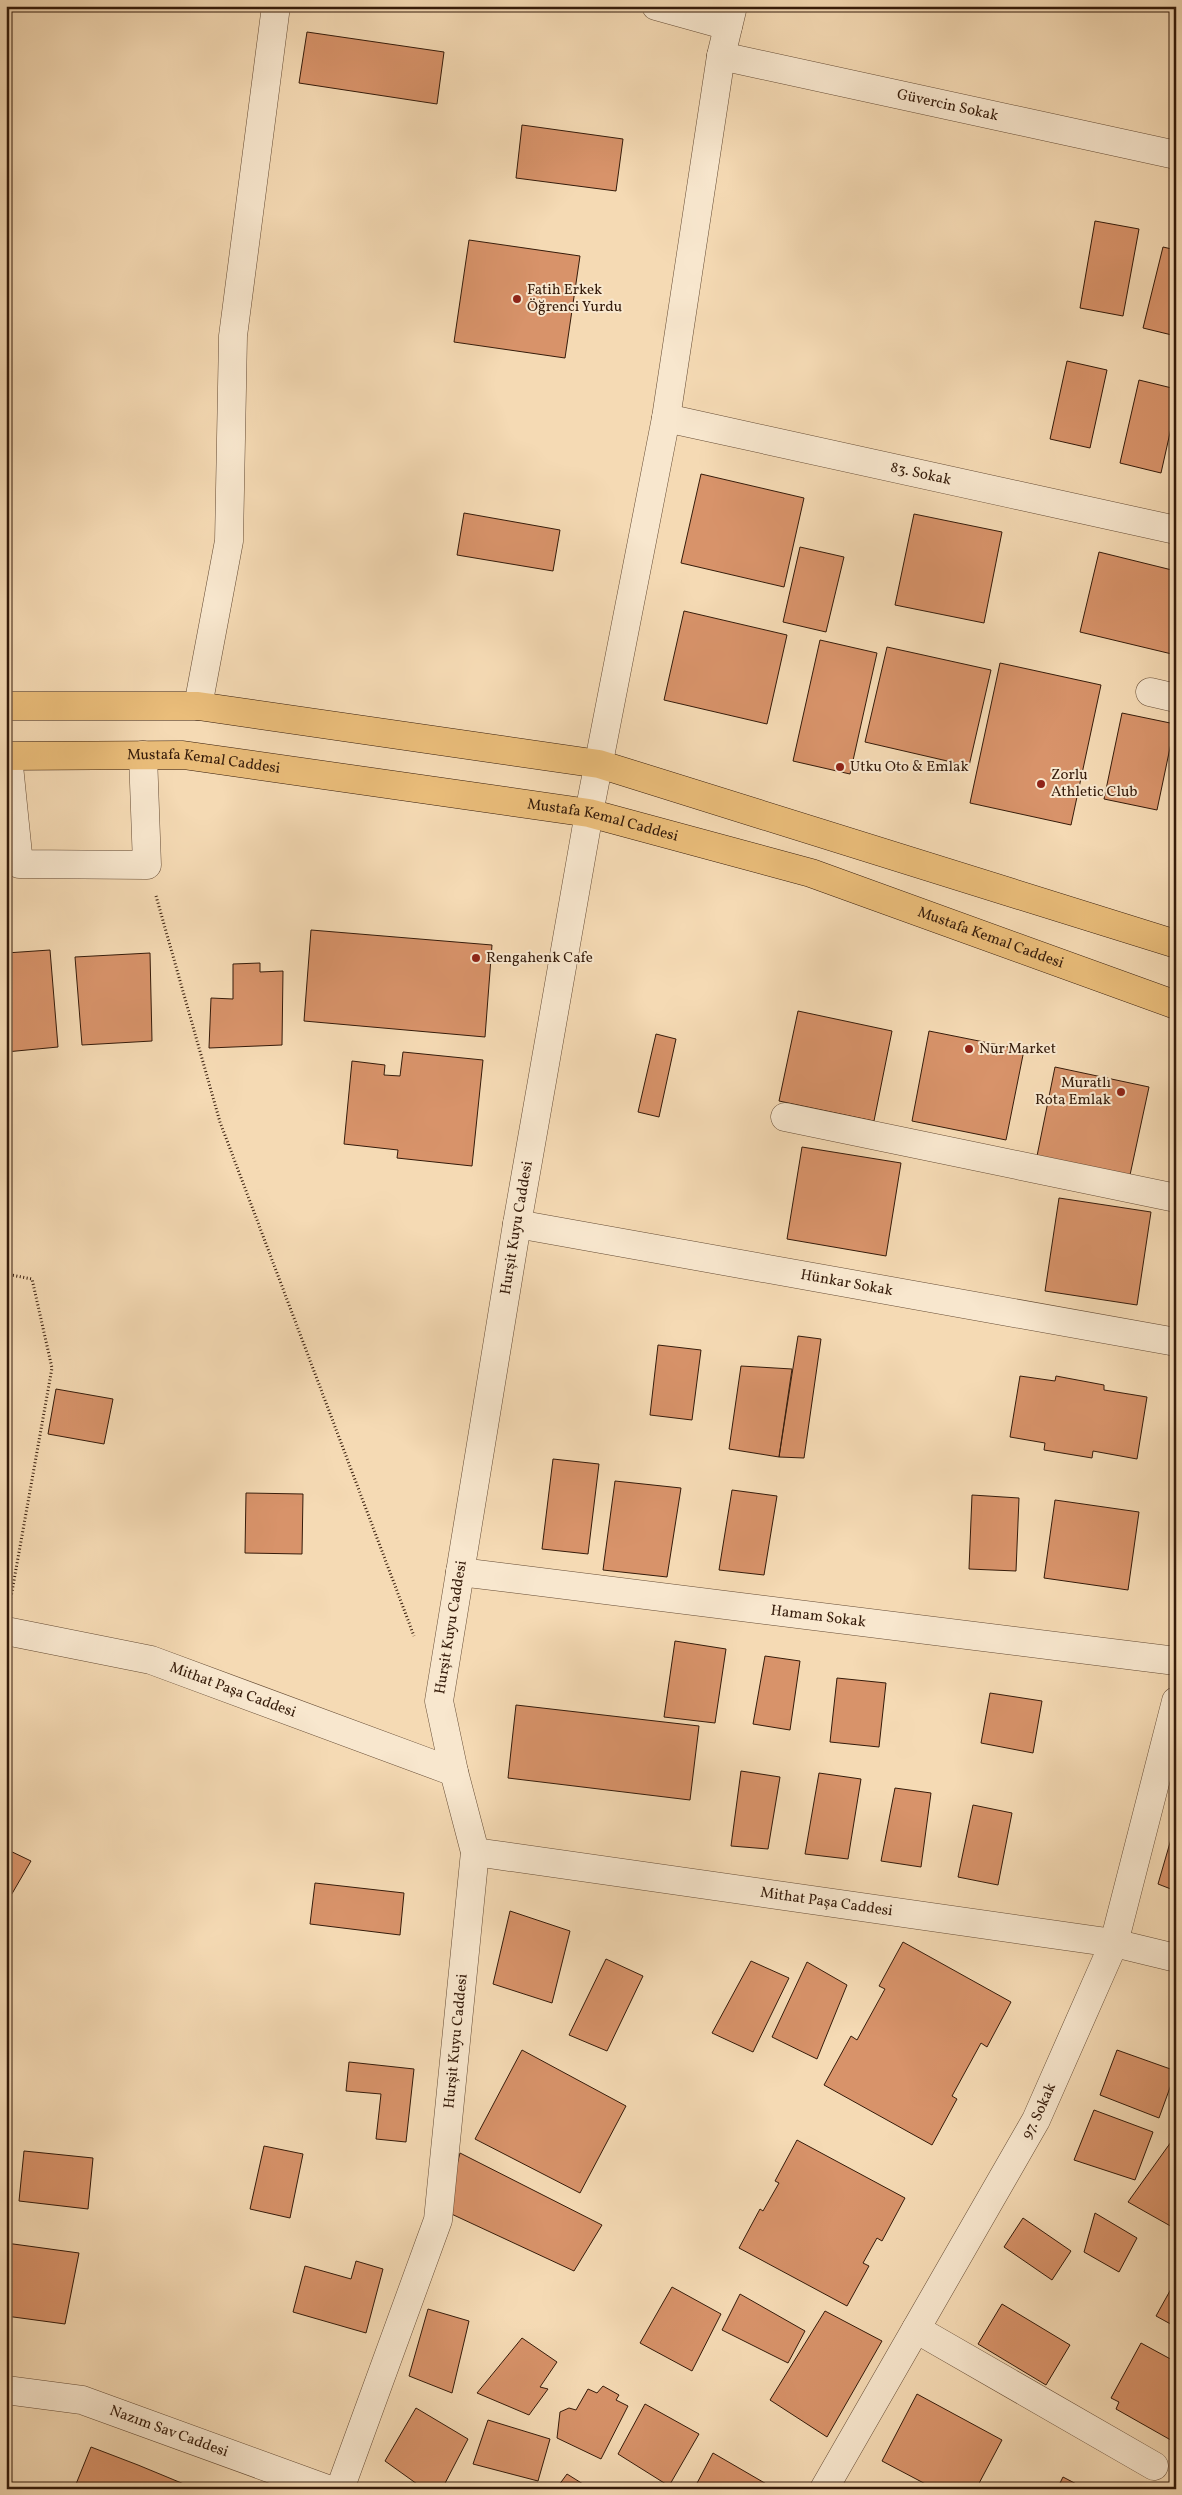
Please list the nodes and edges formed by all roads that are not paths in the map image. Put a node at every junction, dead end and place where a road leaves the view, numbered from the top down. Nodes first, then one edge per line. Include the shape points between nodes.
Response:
1 (276, 6) edge
2 (656, 6) edge
3 (731, 16) edge
4 (721, 56) junction
5 (1176, 155) edge
6 (666, 418) junction
7 (1176, 530) edge
8 (1150, 692) dead end
9 (1176, 698) edge
10 (6, 706) edge
11 (198, 706) junction
12 (143, 755) junction
13 (7, 756) edge
14 (599, 764) junction
15 (589, 813) junction
16 (1176, 944) edge
17 (1176, 1004) edge
18 (785, 1117) dead end
19 (1176, 1198) edge
20 (517, 1224) junction
21 (1176, 1342) edge
22 (460, 1572) junction
23 (8, 1618) edge
24 (1176, 1661) edge
25 (1176, 1701) edge
26 (454, 1772) junction
27 (475, 1852) junction
28 (1114, 1943) junction
29 (1176, 1958) edge
30 (916, 2329) junction
31 (6, 2390) edge
32 (1154, 2466) dead end
33 (327, 2489) edge
34 (340, 2489) edge
35 (824, 2489) edge

1 - 11 street via 233,336 228,542
2 - 3 street
3 - 4 street, Hurşit Kuyu Caddesi
4 - 5 street, Güvercin Sokak
4 - 6 street, Hurşit Kuyu Caddesi
6 - 7 street, 83. Sokak
6 - 14 street, Hurşit Kuyu Caddesi
8 - 9 street
10 - 11 main road
11 - 14 main road
12 - 13 main road, Mustafa Kemal Caddesi
12 - 13 street via 147,864 19,864
12 - 15 main road, Mustafa Kemal Caddesi via 183,755
14 - 15 street, Hurşit Kuyu Caddesi
14 - 16 main road
15 - 17 main road, Mustafa Kemal Caddesi via 811,873
15 - 20 street, Hurşit Kuyu Caddesi
18 - 19 street
20 - 21 street, Hünkar Sokak
20 - 22 street, Hurşit Kuyu Caddesi
22 - 24 street, Hamam Sokak
22 - 26 street, Hurşit Kuyu Caddesi via 439,1701
23 - 26 street, Mithat Paşa Caddesi via 151,1660
25 - 28 street, 97. Sokak
26 - 27 street, Hurşit Kuyu Caddesi
27 - 28 street, Mithat Paşa Caddesi
27 - 34 street, Hurşit Kuyu Caddesi via 438,2220
28 - 29 street, Mithat Paşa Caddesi
28 - 30 street, 97. Sokak via 1036,2120
30 - 32 street
30 - 35 street, 97. Sokak
31 - 33 street, Nazım Sav Caddesi via 82,2400

